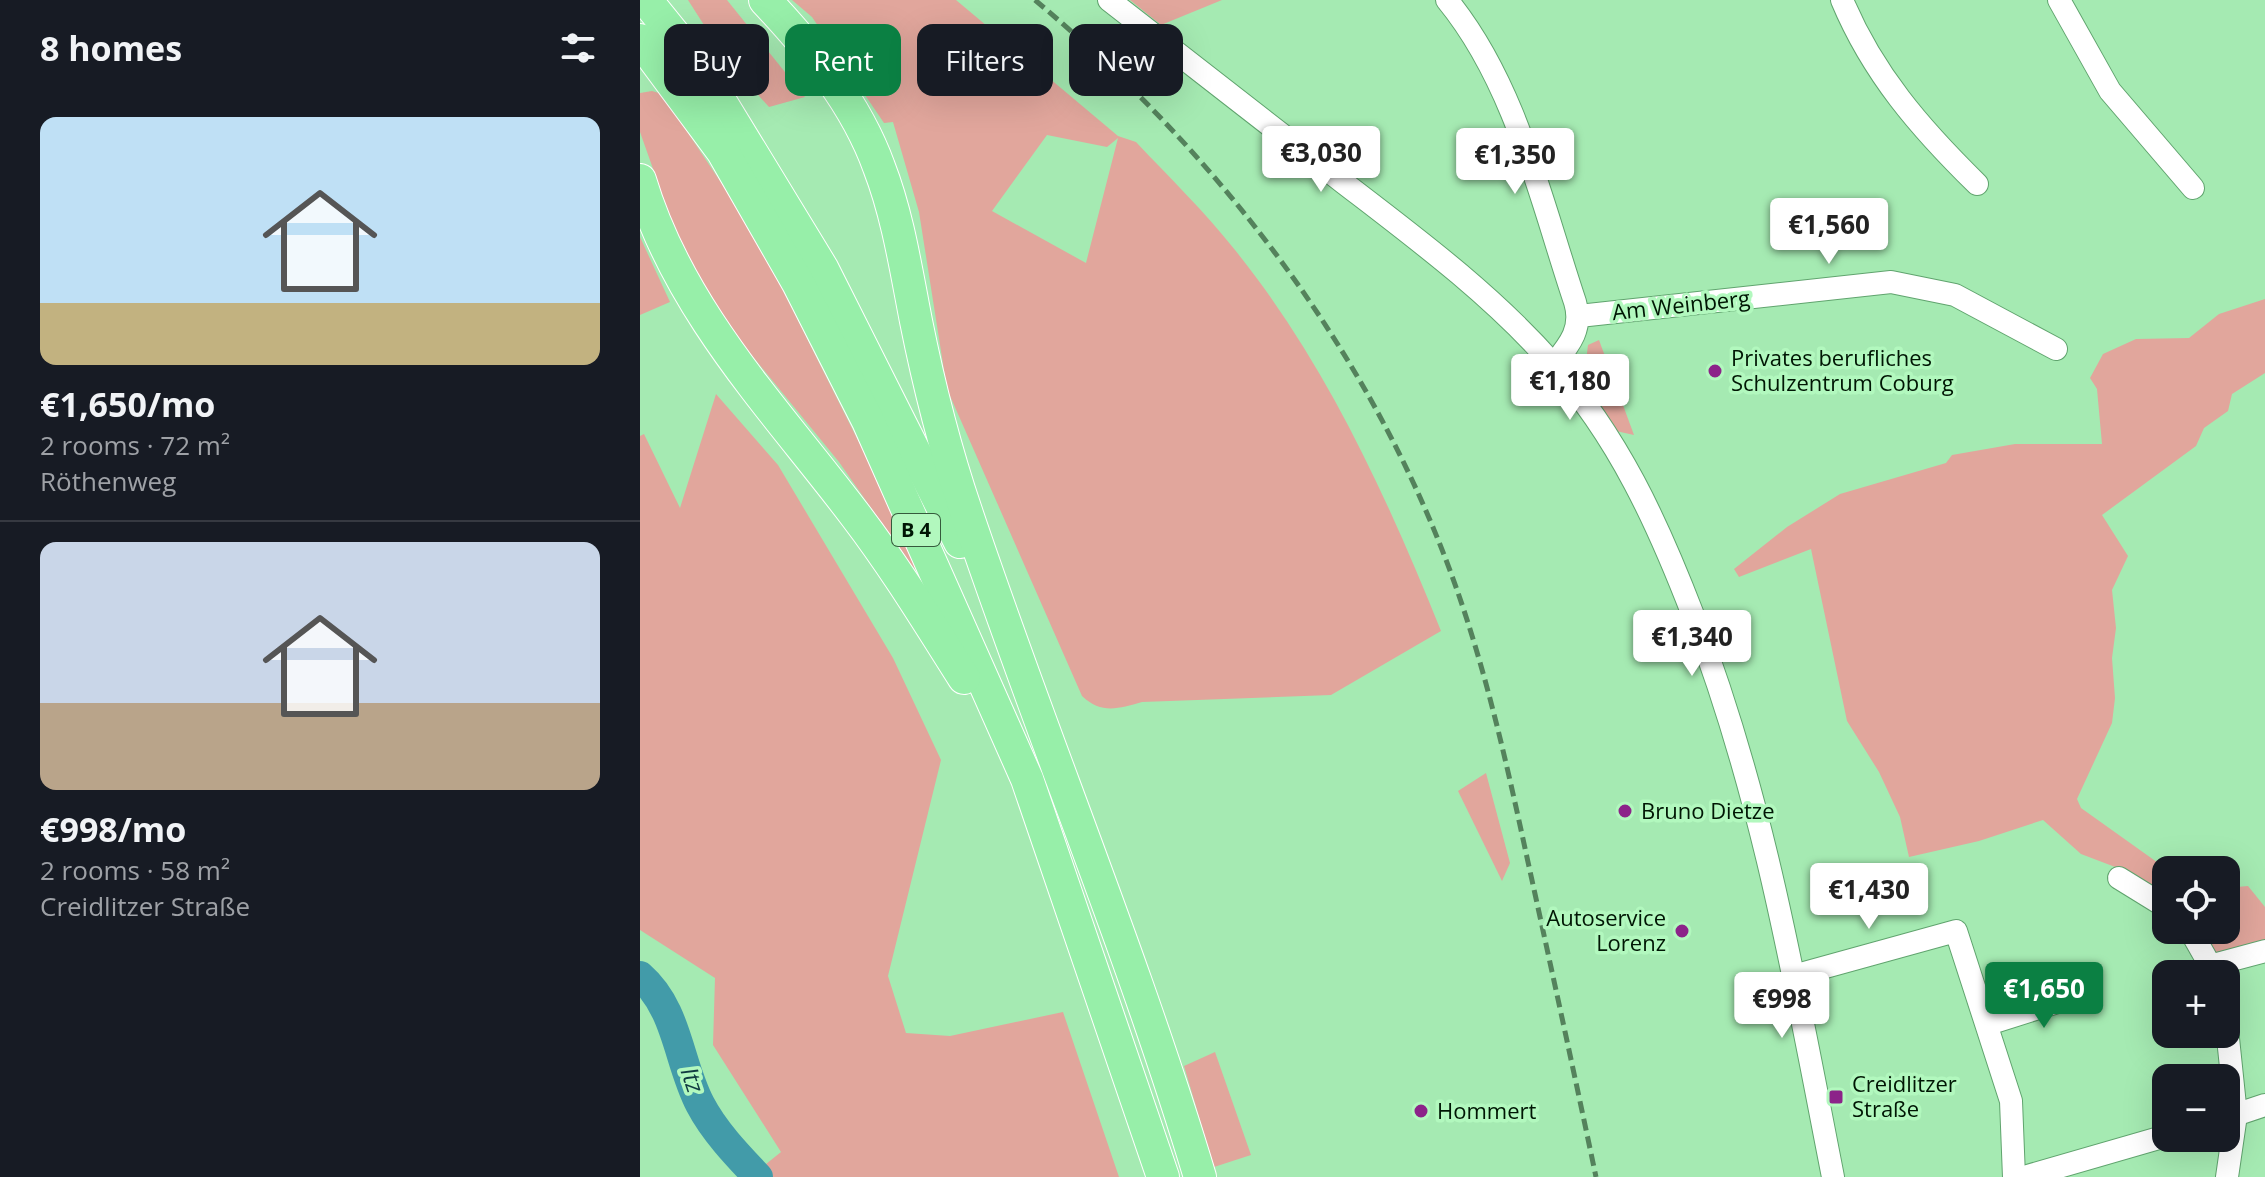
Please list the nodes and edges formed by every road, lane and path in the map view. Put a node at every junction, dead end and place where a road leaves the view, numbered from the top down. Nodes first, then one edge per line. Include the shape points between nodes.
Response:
1 (646, 0) edge
2 (765, 0) edge
3 (1109, 0) edge
4 (1447, 0) edge
5 (1842, 0) edge
6 (2059, 0) edge
7 (640, 40) edge
8 (640, 180) edge
9 (1977, 184) dead end
10 (2193, 188) dead end
11 (1579, 316) junction
12 (2056, 349) dead end
13 (1554, 364) junction
14 (1022, 662) junction
15 (1027, 779) junction
16 (2119, 878) dead end
17 (2152, 898) edge
18 (2265, 951) edge
19 (2240, 960) edge
20 (1793, 976) junction
21 (2086, 993) dead end
22 (1988, 1024) junction
23 (2265, 1105) edge
24 (2240, 1114) edge
25 (2152, 1140) edge
26 (2229, 1152) edge
27 (1163, 1177) edge
28 (1200, 1177) edge
29 (1833, 1177) edge
30 (2014, 1177) edge
31 (2024, 1177) edge
32 (2227, 1177) edge

1 - 14 highway, B 4 via 697,63 822,268
2 - 14 highway via 813,52 879,165 950,460
3 - 13 street via 1465,278
4 - 11 street via 1479,44 1509,107
5 - 9 street via 1885,83
6 - 10 street via 2110,91
7 - 15 highway, B 4 via 723,152 798,283 868,421
8 - 15 highway via 652,219 699,308 744,376 908,588
11 - 12 street, Am Weinberg via 1891,282 1955,295
11 - 13 street via 1572,342
13 - 20 street via 1621,456 1673,562 1746,768
14 - 28 highway, B 4
15 - 27 highway, B 4
16 - 17 street
18 - 19 street
20 - 22 street via 1956,931
20 - 29 street
21 - 22 street
22 - 30 street via 2011,1101
23 - 24 street
25 - 31 street
26 - 32 street

